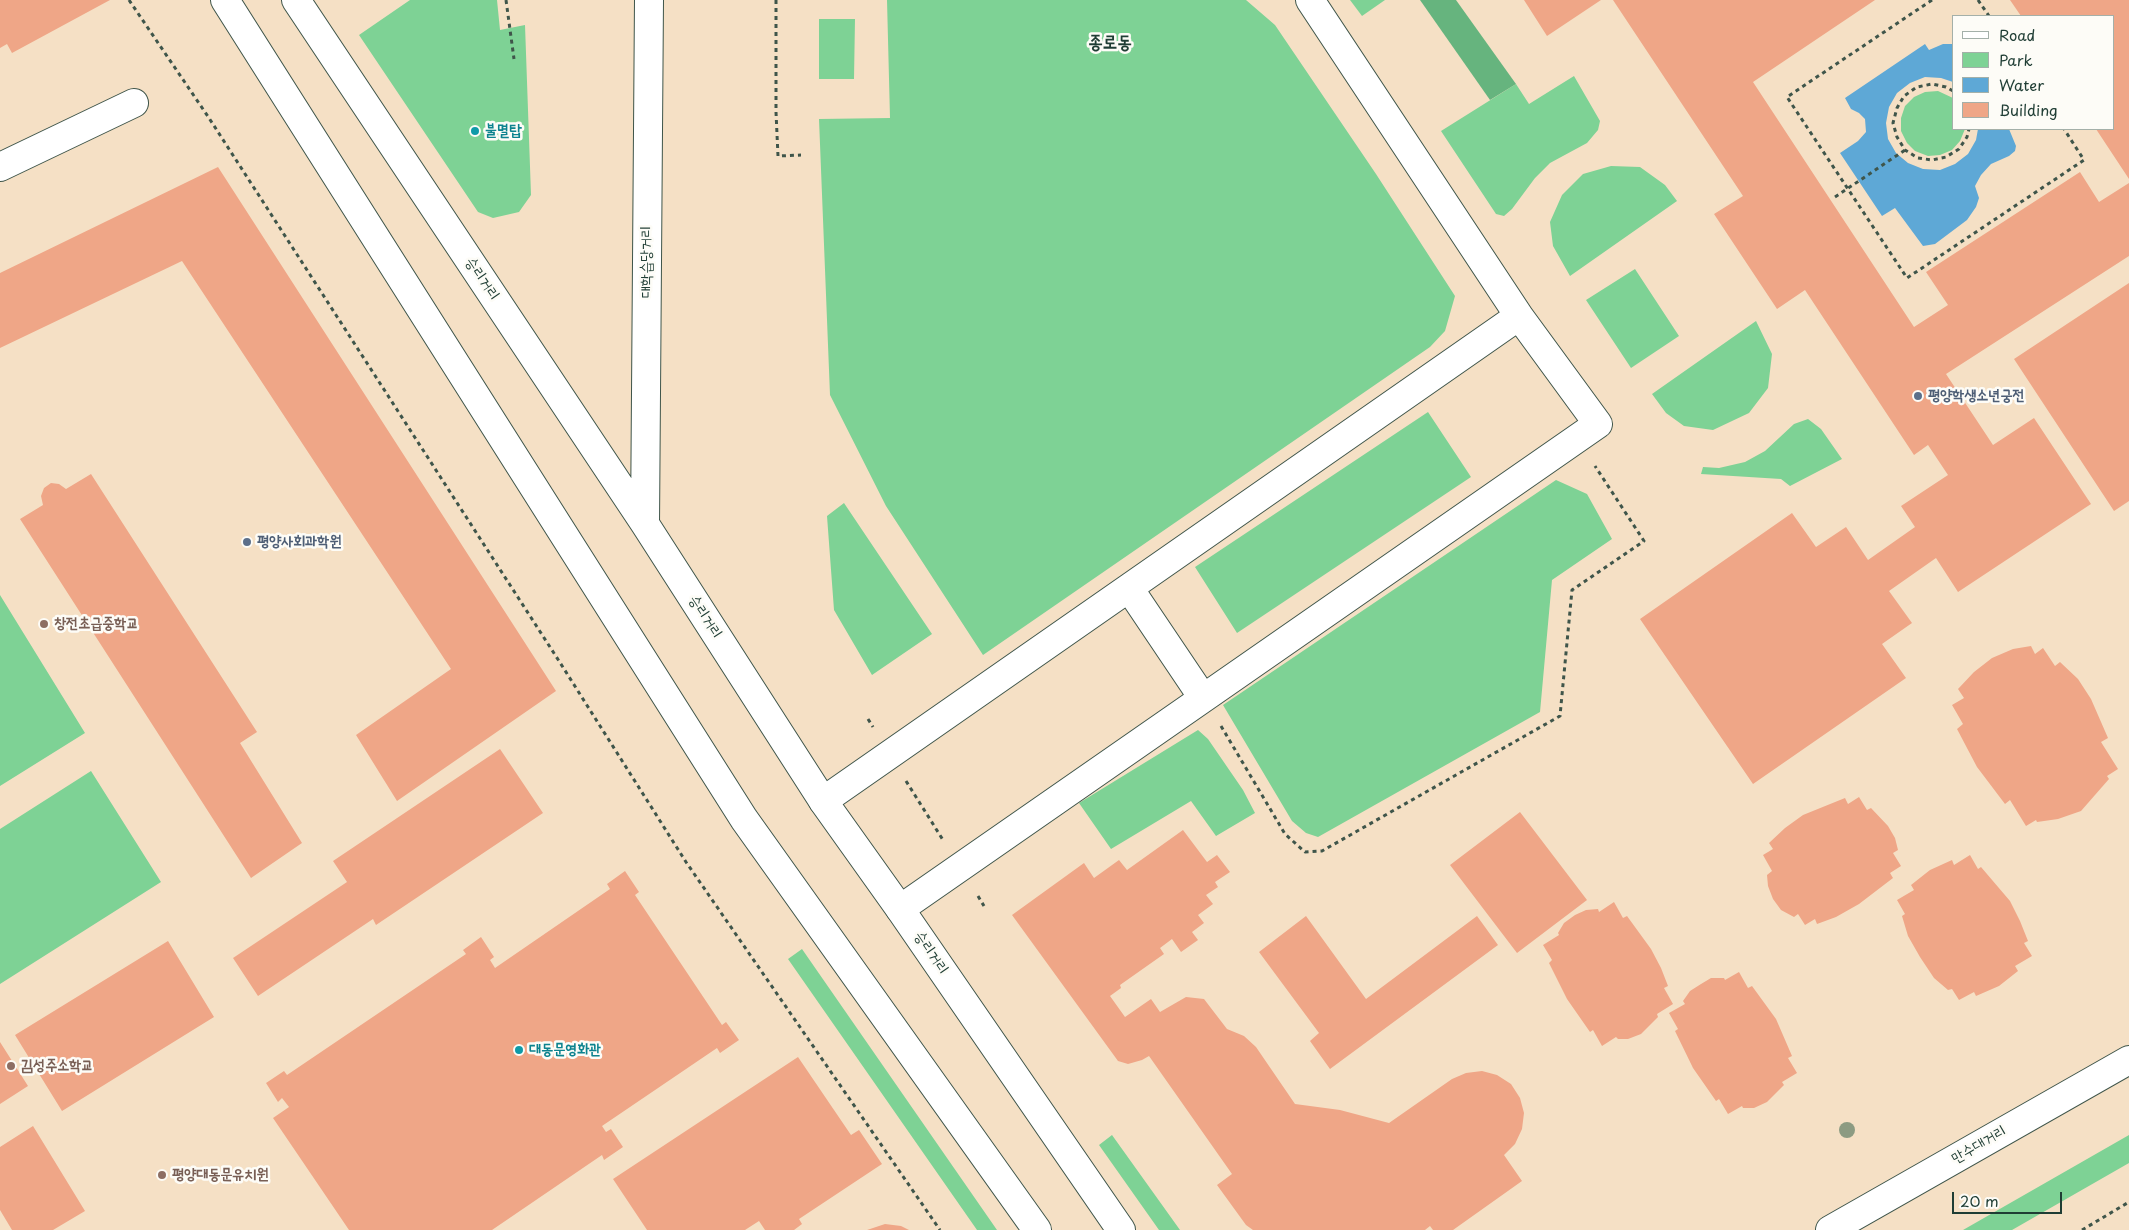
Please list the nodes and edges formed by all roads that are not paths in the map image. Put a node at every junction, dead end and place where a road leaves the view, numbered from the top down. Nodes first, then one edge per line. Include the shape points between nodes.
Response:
1 (225, 0) edge
2 (296, 0) edge
3 (649, 0) edge
4 (1310, 0) edge
5 (134, 104) dead end
6 (0, 167) edge
7 (1519, 316) junction
8 (645, 524) junction
9 (1128, 588) junction
10 (1204, 698) junction
11 (823, 801) junction
12 (900, 909) junction
13 (2129, 1060) edge
14 (1037, 1230) edge
15 (1121, 1230) edge
16 (1830, 1230) edge

1 - 14 main road via 744,818
2 - 8 main road, 승리거리
3 - 8 main road, 대학습당거리
4 - 7 main road
5 - 6 main road
7 - 9 main road
7 - 10 main road via 1598,424
8 - 11 main road, 승리거리
9 - 10 main road
9 - 11 main road
10 - 12 main road
11 - 12 main road, 승리거리
12 - 15 main road, 승리거리
13 - 16 main road, 만수대거리

